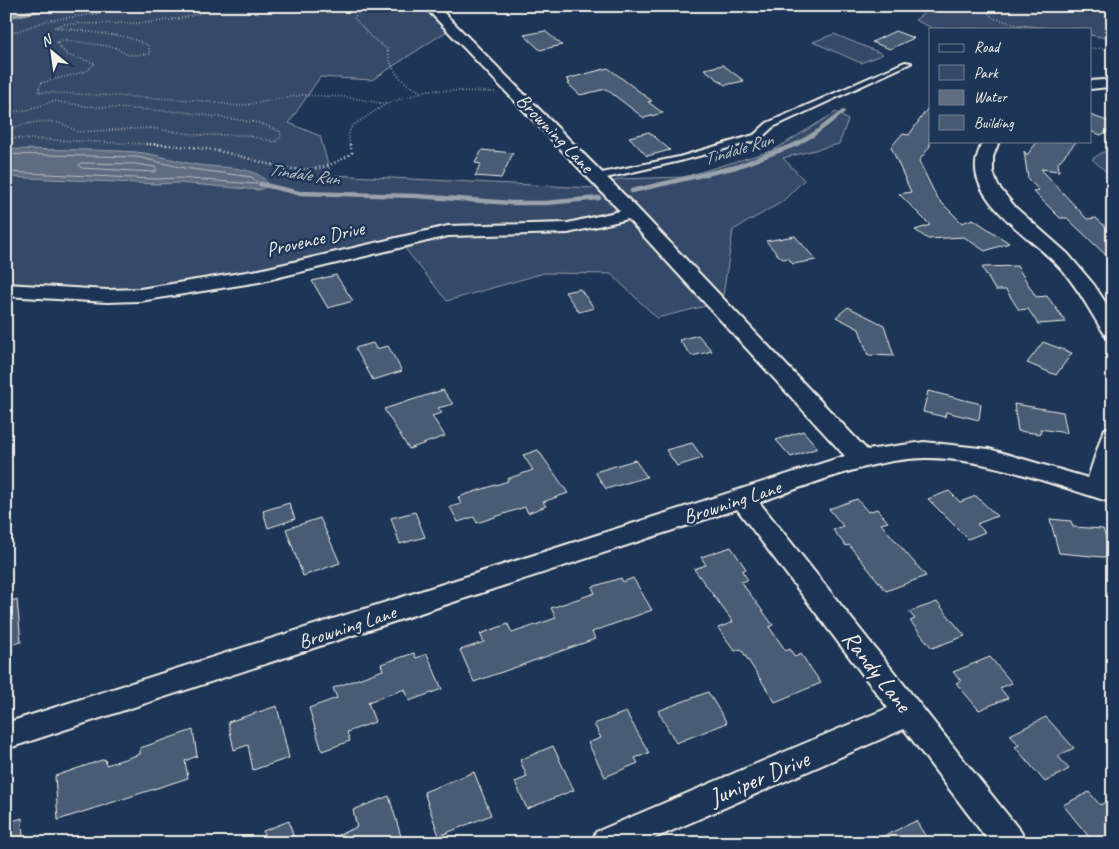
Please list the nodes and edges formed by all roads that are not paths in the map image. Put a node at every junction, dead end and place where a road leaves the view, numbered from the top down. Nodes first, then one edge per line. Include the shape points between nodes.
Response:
1 (430, 6) edge
2 (907, 63) dead end
3 (990, 142) edge
4 (597, 177) junction
5 (632, 213) junction
6 (6, 290) edge
7 (1113, 332) edge
8 (1113, 435) edge
9 (862, 459) junction
10 (1104, 491) edge
11 (744, 499) junction
12 (910, 712) junction
13 (6, 736) edge
14 (607, 843) edge
15 (1010, 843) edge

1 - 4 street, Browning Lane
2 - 4 lane via 770,125 756,137 680,159
3 - 7 street via 984,153 984,172 998,201 1049,245 1084,284
4 - 5 street, Browning Lane
5 - 6 street, Provence Drive via 568,228 448,231 259,276 140,295
5 - 9 street, Browning Lane
8 - 10 street
9 - 10 street via 924,450 989,457
9 - 11 street, Browning Lane
11 - 12 street, Randy Lane
11 - 13 street, Browning Lane
12 - 14 street, Juniper Drive
12 - 15 street, Randy Lane

